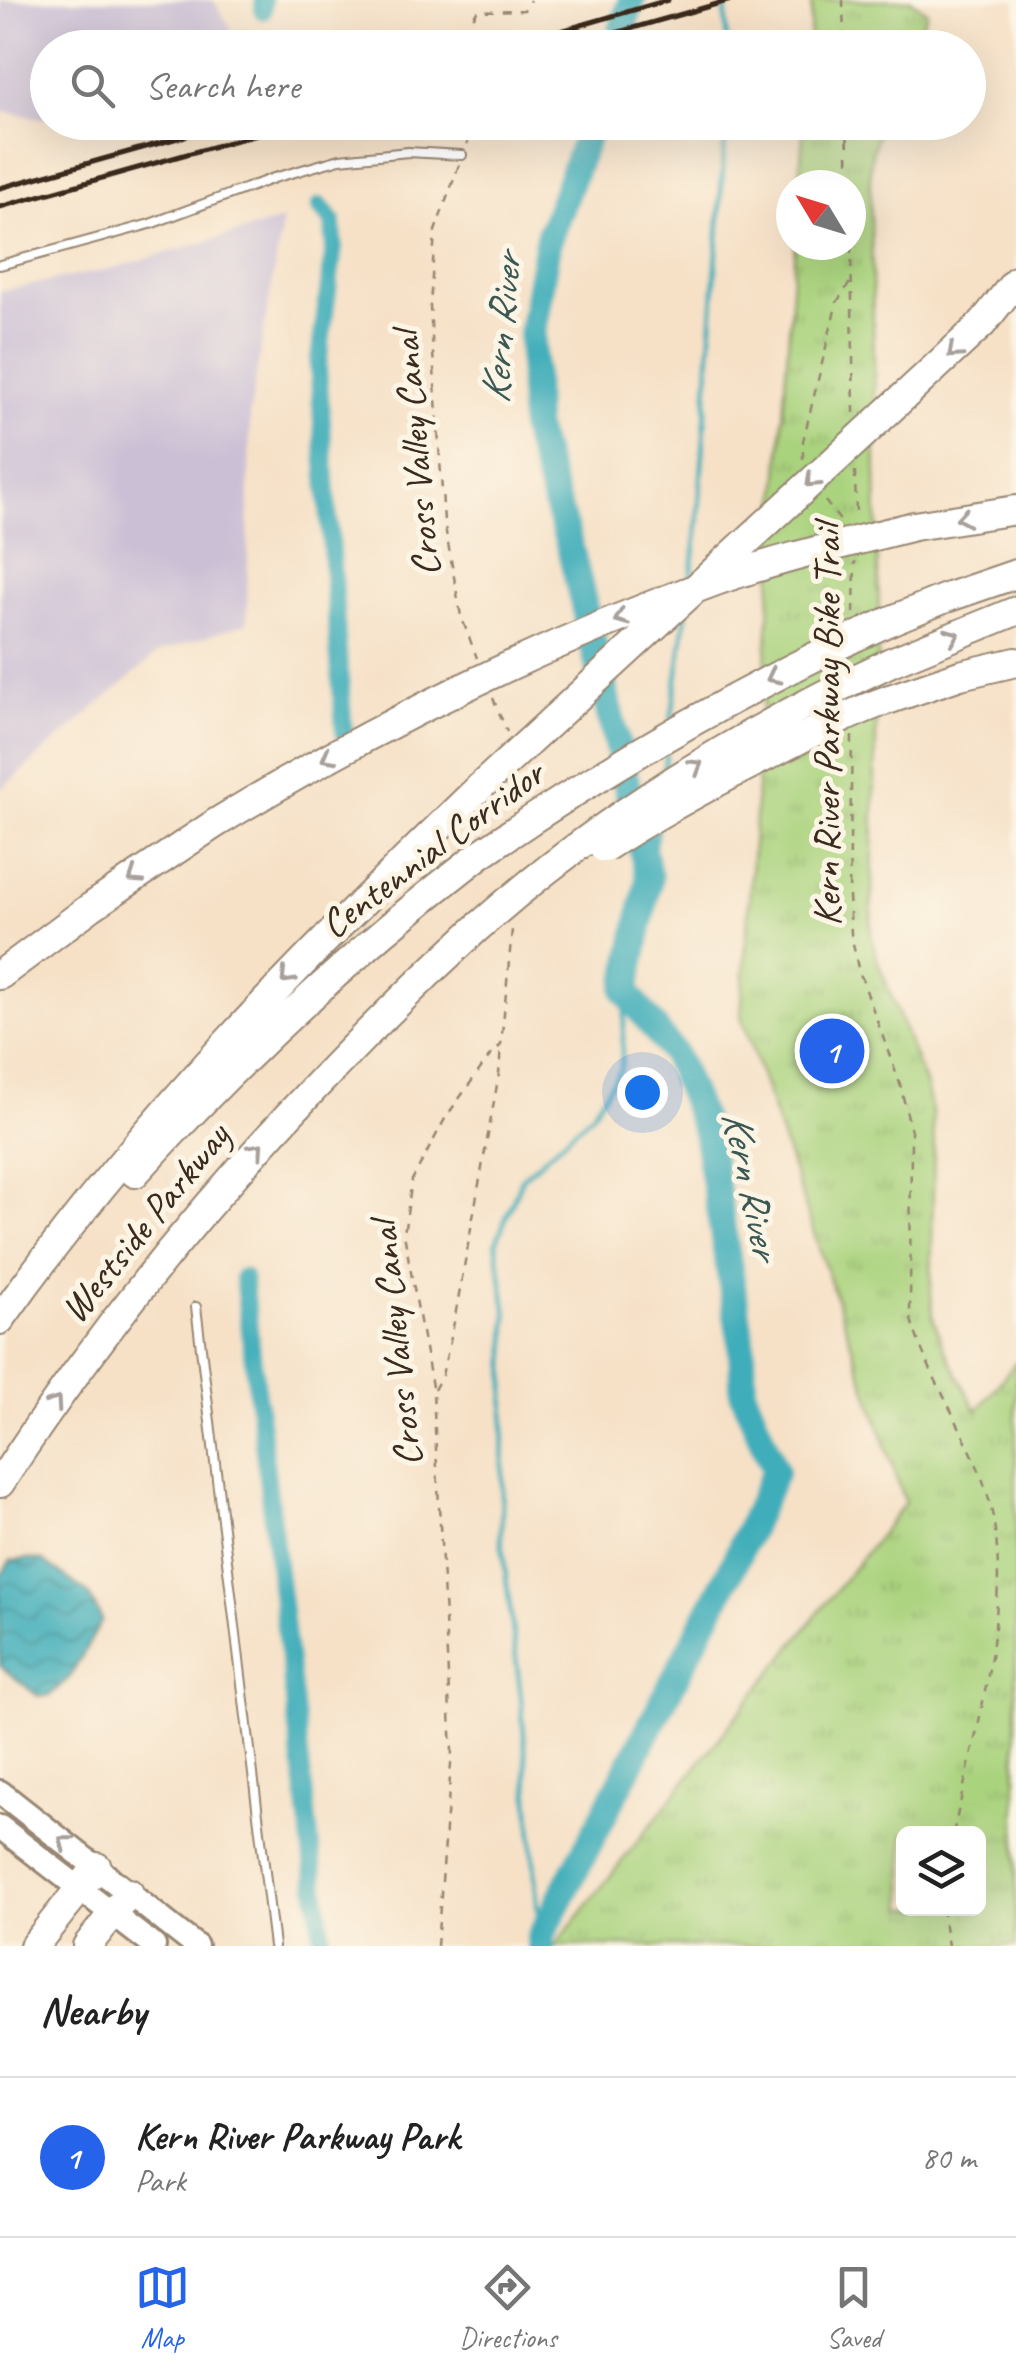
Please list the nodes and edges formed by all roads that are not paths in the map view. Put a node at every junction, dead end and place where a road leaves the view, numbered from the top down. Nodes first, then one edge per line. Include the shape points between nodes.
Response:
1 (462, 155) road end
2 (0, 265) edge
3 (1016, 281) edge
4 (1014, 510) edge
5 (1016, 574) edge
6 (1016, 611) edge
7 (1016, 662) edge
8 (477, 933) junction
9 (0, 976) edge
10 (196, 1307) dead end
11 (0, 1320) edge
12 (0, 1329) edge
13 (0, 1483) edge
14 (0, 1792) edge
15 (0, 1827) edge
16 (88, 1878) junction
17 (121, 1903) junction
18 (34, 1946) edge
19 (87, 1946) edge
20 (154, 1946) edge
21 (196, 1946) edge
22 (274, 1946) edge

1 - 2 lane via 408,152 340,160 150,224
3 -> 11 highway, bridge via 982,324 481,786 298,966 98,1190
4 -> 9 highway, bridge via 813,552 715,582 536,653 371,733 216,823
5 -> 12 highway, Centennial Corridor, bridge via 808,658 697,717 479,856 377,936 247,1057
8 -> 6 highway, bridge via 598,831 699,764 891,662
7 - 8 highway, bridge via 890,698 802,738 672,807
13 -> 8 highway, Westside Parkway via 179,1238 371,1029
10 - 22 lane
16 -> 14 main road
15 - 16 main road
16 - 17 main road
16 - 18 highway
17 - 19 highway
17 - 20 main road
17 - 21 main road

